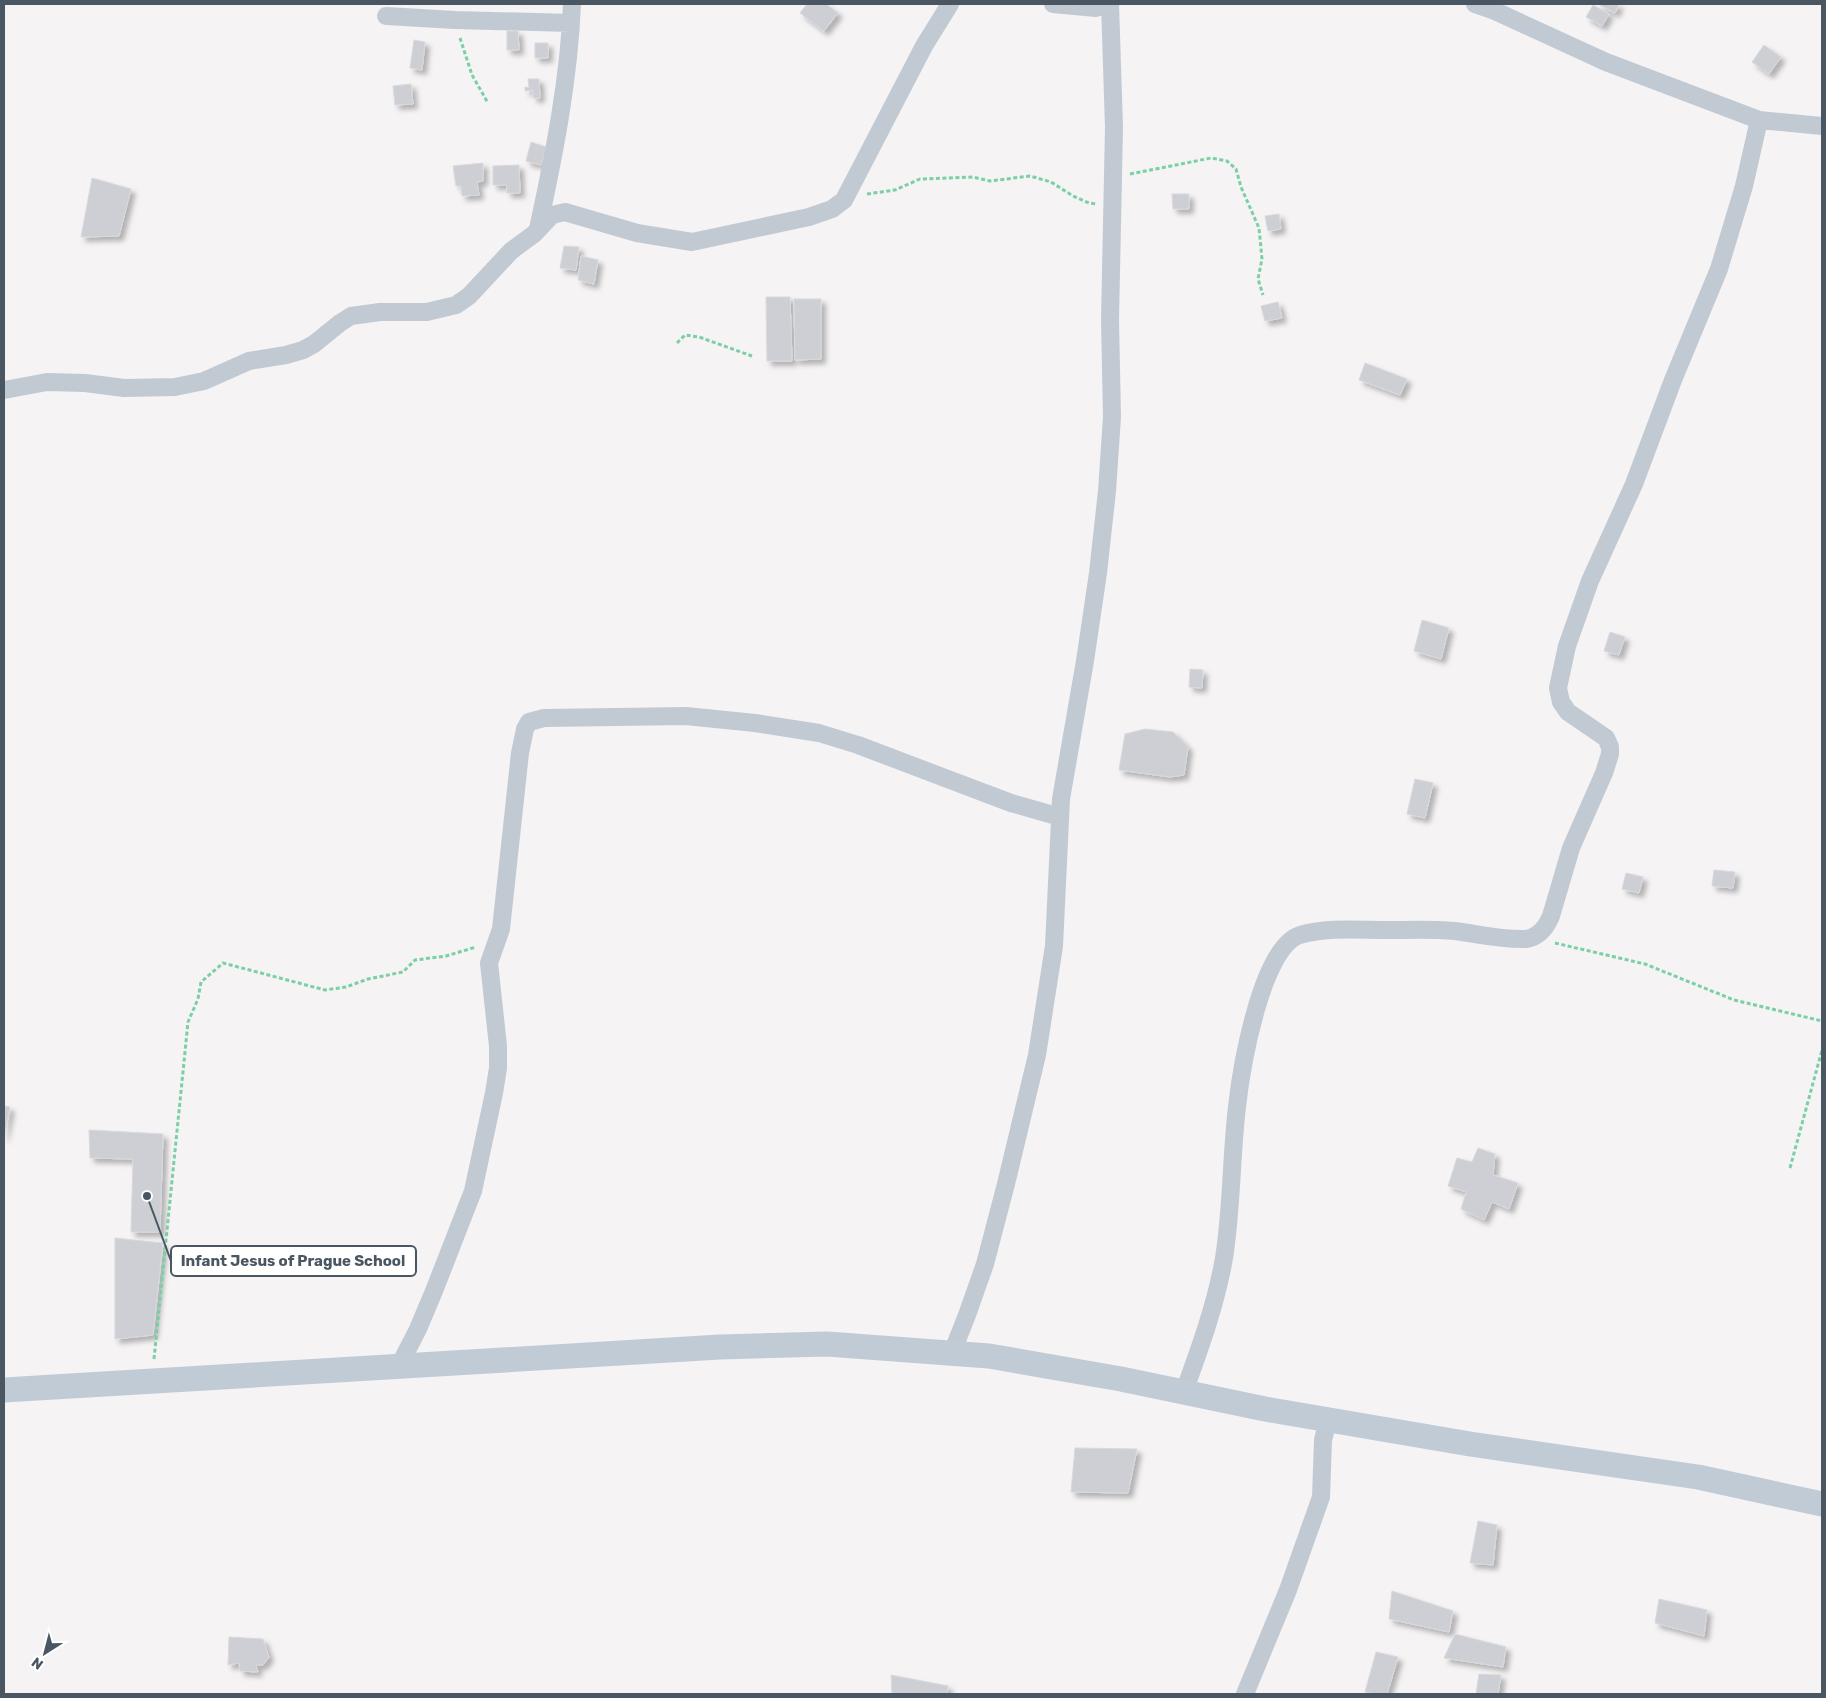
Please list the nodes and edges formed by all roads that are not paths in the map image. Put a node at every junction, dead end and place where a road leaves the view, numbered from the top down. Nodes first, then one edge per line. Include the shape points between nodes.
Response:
1 (572, 4) edge
2 (950, 4) edge
3 (1053, 4) edge
4 (1103, 4) edge
5 (1110, 4) edge
6 (1475, 4) edge
7 (386, 16) dead end
8 (571, 23) junction
9 (1759, 120) junction
10 (1822, 126) edge
11 (537, 236) junction
12 (4, 390) edge
13 (1060, 817) junction
14 (952, 1353) junction
15 (399, 1366) junction
16 (4, 1390) edge
17 (1184, 1392) junction
18 (1328, 1420) junction
19 (1822, 1504) edge
20 (1246, 1694) edge

1 - 8 street
2 - 11 street via 924,46 845,196 832,209 692,242 637,233 565,212 552,215
3 - 4 street via 1096,8
5 - 13 street via 1114,126 1110,320 1112,417 1107,491 1087,651
6 - 9 street via 1606,62
7 - 8 street
8 - 11 street via 553,162
9 - 10 street
9 - 17 street via 1744,186 1719,269 1566,646 1558,688 1560,702 1568,712 1606,738 1610,754 1571,848 1551,916 1546,926 1532,938 1519,940 1453,931 1331,930 1299,935 1281,949 1265,982 1250,1031 1237,1106 1224,1260 1203,1338
11 - 12 street via 511,251 469,296 456,305 427,312 351,316 303,350 249,361 204,381 145,389 47,382
13 - 14 street via 1054,946 1036,1056 985,1264
13 - 15 street via 1010,803 820,733 686,716 537,718 529,722 520,752 499,937 488,963 496,1020 498,1068 479,1167 434,1291
14 - 15 street via 826,1344
14 - 17 street via 1045,1364
15 - 16 street
17 - 18 street
18 - 19 street via 1698,1478
18 - 20 street via 1323,1440 1321,1497

